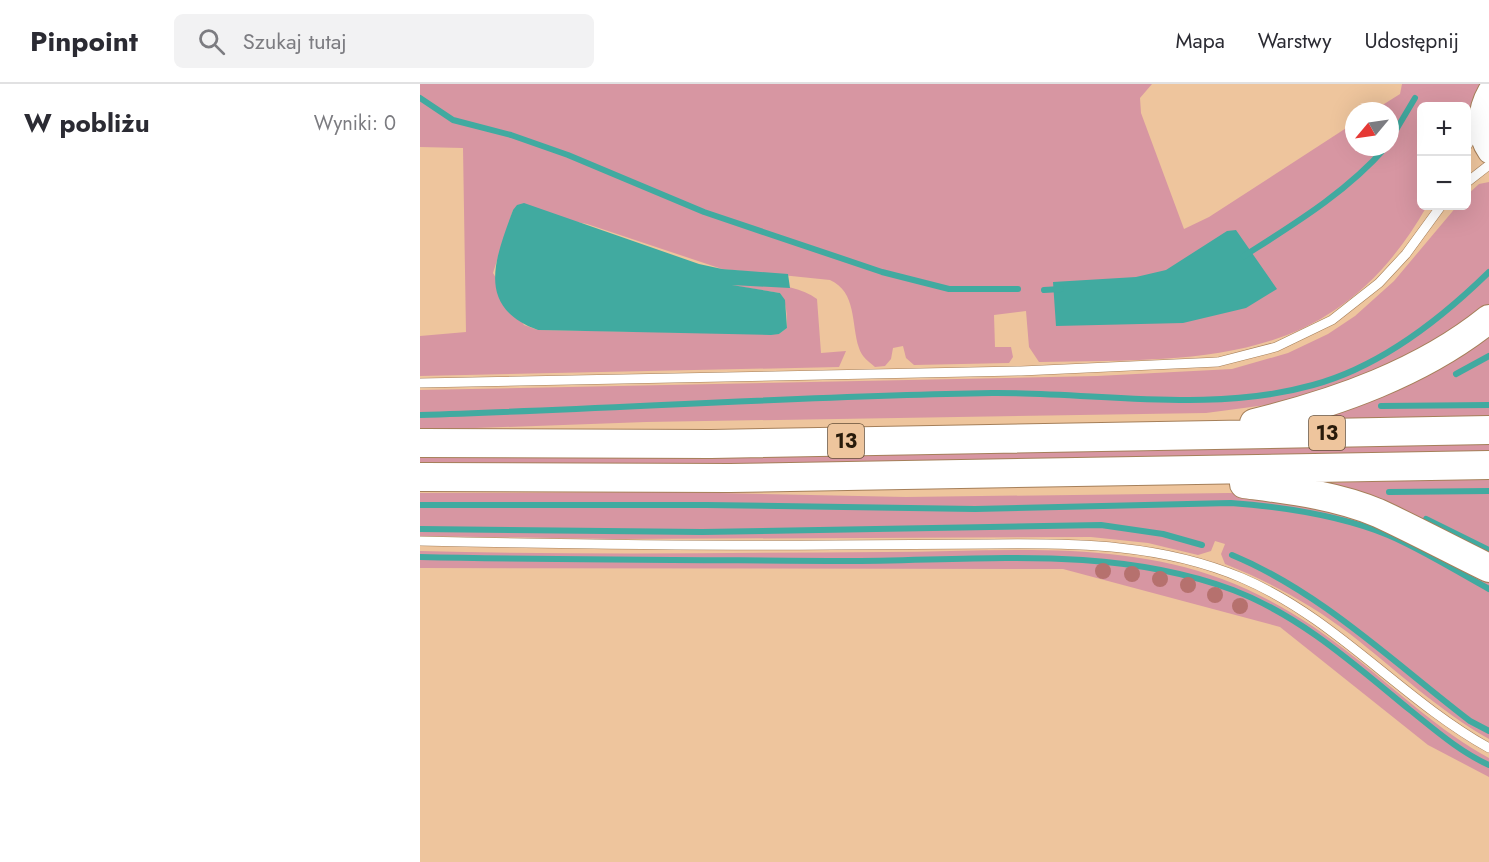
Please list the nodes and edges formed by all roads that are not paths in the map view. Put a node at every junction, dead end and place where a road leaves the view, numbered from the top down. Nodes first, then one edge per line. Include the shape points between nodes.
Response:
1 (1489, 92) edge
2 (1480, 120) junction
3 (1471, 139) edge
4 (1489, 152) edge
5 (1489, 165) edge
6 (1471, 180) edge
7 (1438, 210) edge
8 (1489, 319) edge
9 (420, 382) edge
10 (1489, 430) edge
11 (1165, 436) junction
12 (420, 443) edge
13 (1489, 465) edge
14 (1149, 471) junction
15 (420, 477) edge
16 (420, 541) edge
17 (1489, 568) edge
18 (1489, 748) edge

1 - 2 street
2 - 3 lane
2 - 4 street via 1482,141
5 - 6 lane
7 - 9 lane via 1379,283 1332,320 1276,348 1218,362 1021,371
8 - 11 main road via 1412,366 1333,400 1250,424
10 - 11 main road, 13
11 - 12 main road, 13 via 711,444
13 - 14 main road, 13
14 - 15 main road, 13 via 706,478
14 - 17 main road via 1282,488 1350,504 1377,513
16 - 18 lane via 673,546 1052,544 1150,551 1218,569 1289,602 1343,638 1444,719

